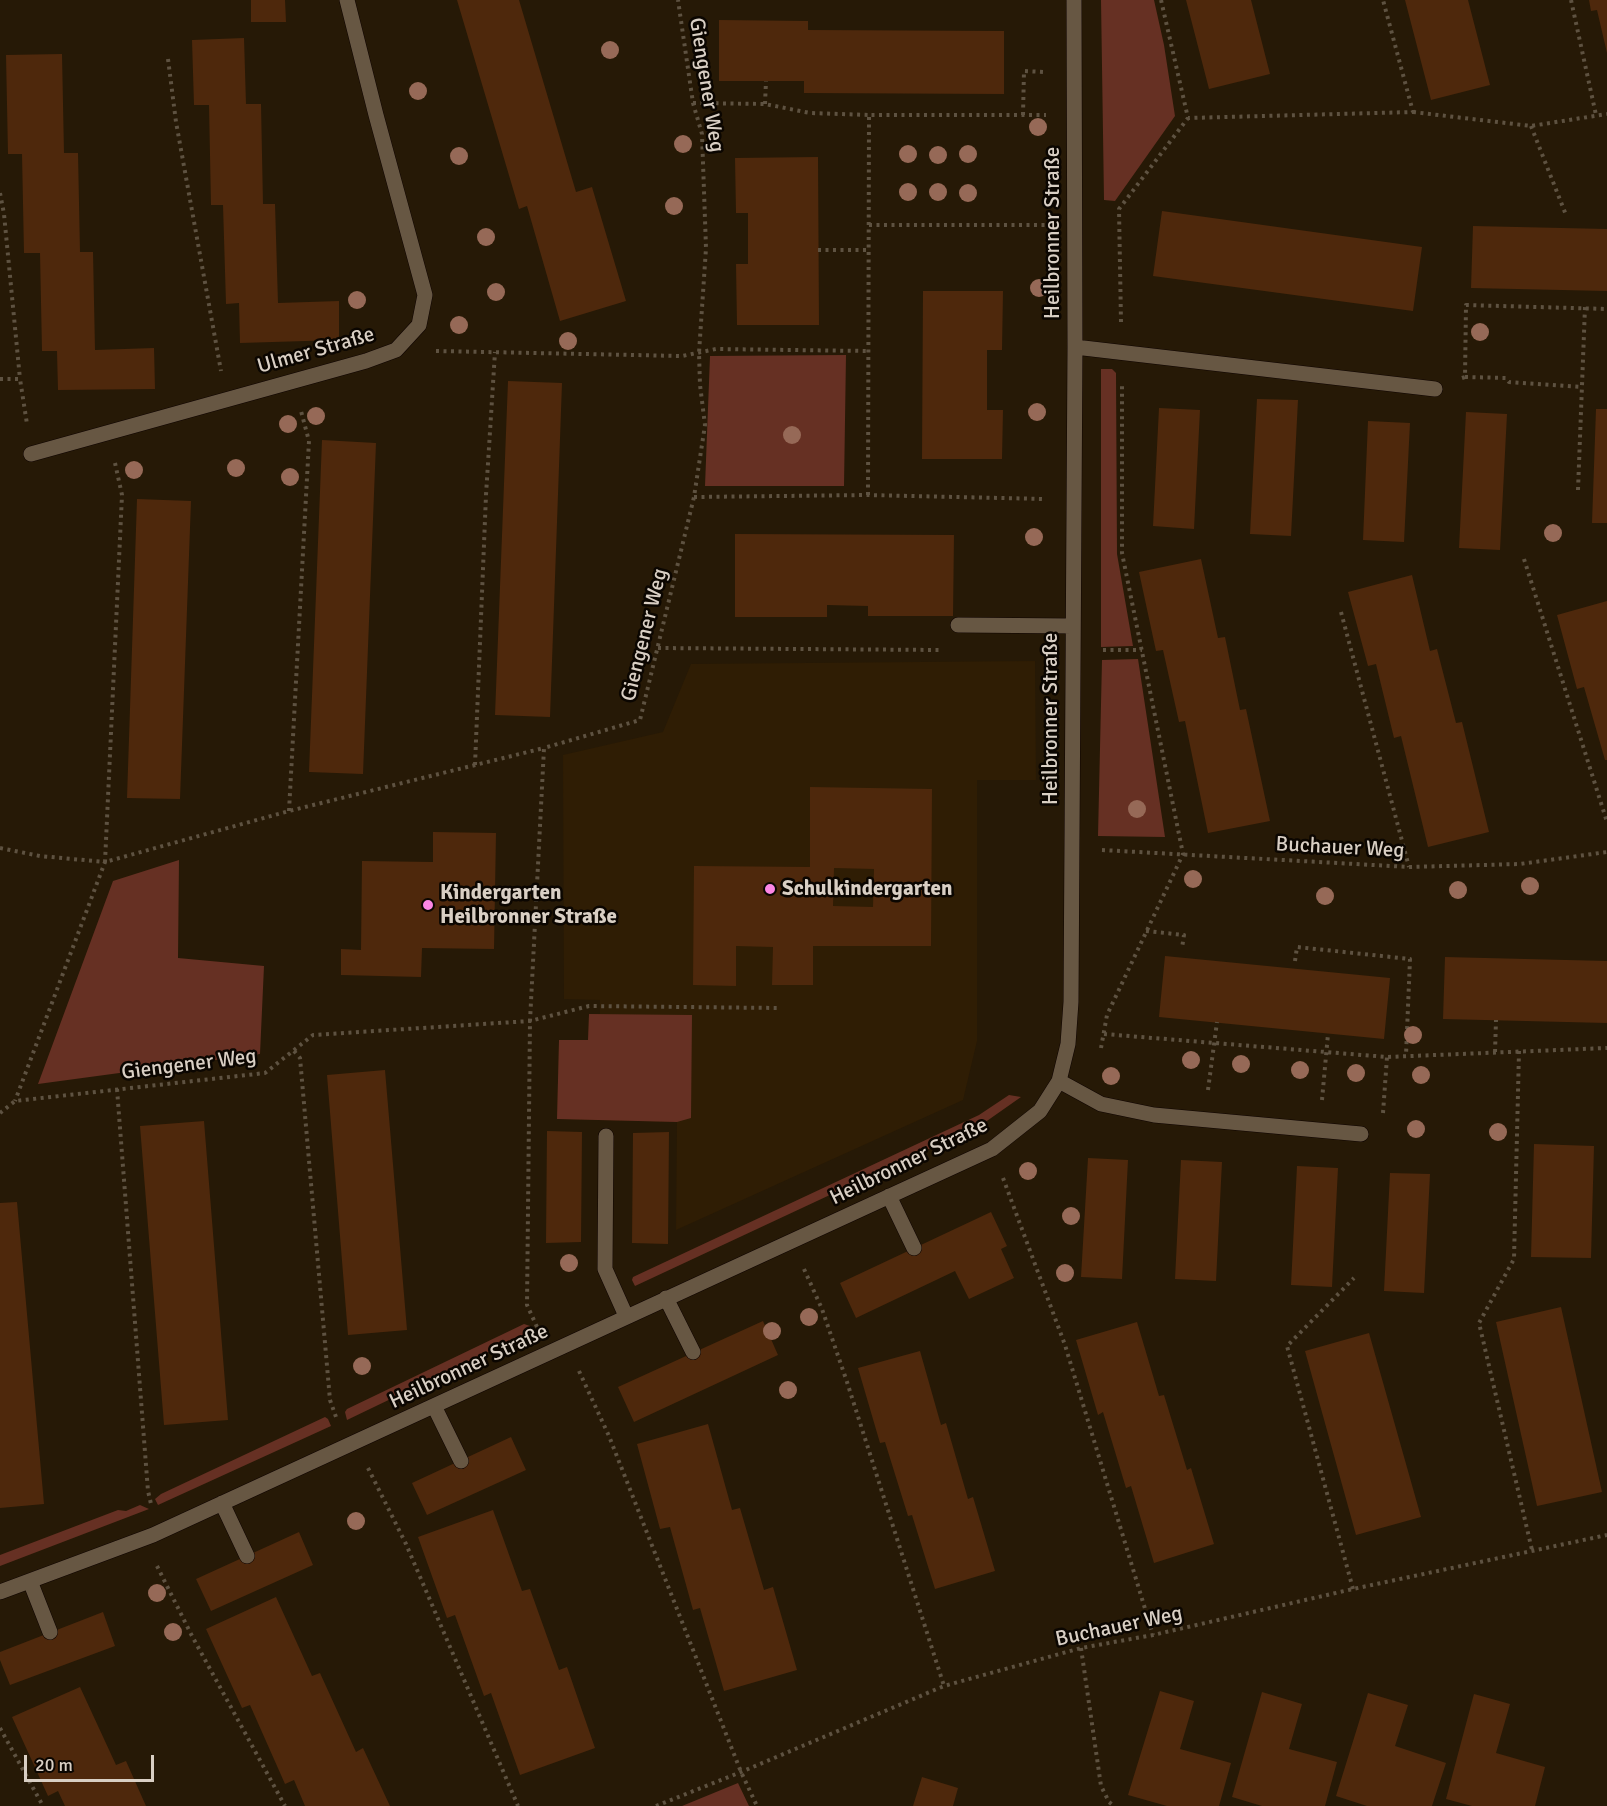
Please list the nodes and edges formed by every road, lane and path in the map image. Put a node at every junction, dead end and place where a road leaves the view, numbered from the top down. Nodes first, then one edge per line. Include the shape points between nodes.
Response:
1 (347, 0) edge
2 (678, 0) edge
3 (1074, 0) edge
4 (1161, 0) edge
5 (1383, 0) edge
6 (1571, 0) edge
7 (168, 59) dead end
8 (1074, 73) junction
9 (766, 81) dead end
10 (693, 103) junction
11 (765, 104) junction
12 (1413, 112) junction
13 (1607, 114) edge
14 (869, 115) junction
15 (1023, 115) junction
16 (1073, 115) junction
17 (1596, 116) junction
18 (1188, 118) junction
19 (1531, 126) junction
20 (0, 193) edge
21 (1566, 215) dead end
22 (869, 225) junction
23 (1051, 225) dead end
24 (818, 250) dead end
25 (868, 250) junction
26 (1585, 307) junction
27 (1607, 309) edge
28 (1075, 347) junction
29 (396, 350) junction
30 (868, 351) junction
31 (495, 352) junction
32 (699, 353) junction
33 (1122, 353) junction
34 (1465, 377) junction
35 (0, 379) edge
36 (20, 379) junction
37 (292, 381) junction
38 (1582, 387) junction
39 (1436, 389) joint
40 (226, 399) junction
41 (113, 453) dead end
42 (31, 454) joint
43 (1578, 490) dead end
44 (868, 495) junction
45 (694, 497) junction
46 (1074, 499) junction
47 (1524, 559) dead end
48 (1341, 612) dead end
49 (958, 625) dead end
50 (1073, 626) junction
51 (658, 648) junction
52 (943, 650) dead end
53 (1073, 650) junction
54 (1142, 650) junction
55 (544, 748) junction
56 (475, 765) junction
57 (289, 811) junction
58 (1607, 822) edge
59 (0, 848) edge
60 (1071, 848) junction
61 (1607, 852) edge
62 (1183, 854) junction
63 (105, 862) junction
64 (1409, 867) junction
65 (1146, 931) junction
66 (1182, 948) dead end
67 (1295, 961) dead end
68 (778, 1008) dead end
69 (1496, 1020) dead end
70 (530, 1021) junction
71 (1217, 1023) dead end
72 (1104, 1034) junction
73 (1328, 1034) dead end
74 (1214, 1043) junction
75 (1607, 1048) edge
76 (294, 1051) junction
77 (1519, 1051) junction
78 (1326, 1052) junction
79 (1495, 1052) junction
80 (1406, 1055) junction
81 (1387, 1057) junction
82 (1059, 1081) junction
83 (117, 1089) junction
84 (1091, 1099) junction
85 (15, 1101) junction
86 (0, 1113) edge
87 (1204, 1120) junction
88 (1318, 1131) junction
89 (1361, 1134) joint
90 (606, 1136) dead end
91 (992, 1149) junction
92 (889, 1196) junction
93 (914, 1248) dead end
94 (801, 1262) dead end
95 (1354, 1278) dead end
96 (666, 1298) junction
97 (626, 1316) junction
98 (693, 1352) dead end
99 (548, 1353) junction
100 (578, 1367) dead end
101 (434, 1406) junction
102 (339, 1423) dead end
103 (461, 1461) dead end
104 (366, 1465) dead end
105 (222, 1503) junction
106 (151, 1505) dead end
107 (1607, 1535) edge
108 (1532, 1550) junction
109 (247, 1556) dead end
110 (154, 1560) dead end
111 (30, 1581) junction
112 (1353, 1589) junction
113 (0, 1592) edge
114 (50, 1632) dead end
115 (1153, 1635) junction
116 (1081, 1648) junction
117 (944, 1686) junction
118 (0, 1728) edge
119 (741, 1772) junction
120 (43, 1806) edge
121 (285, 1806) edge
122 (518, 1806) edge
123 (656, 1806) edge
124 (757, 1806) edge
125 (1114, 1806) edge

1 - 29 street, Ulmer Straße via 425,295 419,325
2 - 10 path, Giengener Weg
3 - 8 street, Heilbronner Straße
4 - 18 path
5 - 12 path
6 - 17 path
7 - 40 path
8 - 15 path via 1024,71
8 - 16 street, Heilbronner Straße
9 - 11 path
10 - 11 path
10 - 32 path, Giengener Weg via 702,134 706,227
11 - 14 path via 810,113
12 - 18 path
12 - 19 path
13 - 17 path
14 - 15 path
14 - 22 path
15 - 16 path
16 - 28 street, Heilbronner Straße
17 - 19 path
18 - 33 path via 1119,208
19 - 21 path
20 - 36 path
22 - 23 path
22 - 25 path
24 - 25 path
25 - 30 path
26 - 27 path
26 - 34 path via 1466,305
26 - 38 path
28 - 33 street
28 - 46 street, Heilbronner Straße
29 - 31 path
29 - 37 street, Ulmer Straße
30 - 32 path via 716,349
30 - 44 path
31 - 32 path via 682,356
31 - 56 path
32 - 45 path, Giengener Weg via 705,425
33 - 39 street
33 - 54 path via 1122,554
34 - 38 path
34 - 39 path
35 - 36 path
36 - 42 path
37 - 40 street, Ulmer Straße
37 - 57 path via 309,441
38 - 43 path
40 - 42 street, Ulmer Straße
41 - 63 path via 123,495
44 - 45 path
44 - 46 path
45 - 51 path, Giengener Weg
46 - 50 street, Heilbronner Straße
47 - 58 path
48 - 64 path
49 - 50 street
50 - 53 street, Heilbronner Straße
51 - 52 path
51 - 55 path, Giengener Weg via 640,720
53 - 54 path
53 - 60 street, Heilbronner Straße
54 - 62 path
55 - 56 path
55 - 70 path
56 - 57 path
57 - 63 path
59 - 63 path
60 - 62 path, Buchauer Weg
60 - 82 street, Heilbronner Straße via 1069,1033
61 - 64 path, Buchauer Weg via 1520,864
62 - 64 path, Buchauer Weg
62 - 65 path
63 - 85 path
65 - 66 path via 1184,935
65 - 72 path via 1107,1015
67 - 80 path via 1297,947 1410,959
68 - 70 path, Giengener Weg via 589,1006
69 - 79 path
70 - 76 path, Giengener Weg via 313,1035
70 - 99 path via 527,1305
71 - 74 path
72 - 74 path
72 - 84 path
73 - 78 path
74 - 78 path
74 - 87 path
75 - 77 path
76 - 83 path, Giengener Weg via 265,1072
76 - 102 path via 300,1058 330,1400
77 - 79 path
77 - 108 path via 1514,1259 1479,1323
78 - 81 path
78 - 88 path
79 - 80 path
80 - 81 path
81 - 89 path via 1382,1122
82 - 84 street
82 - 91 street, Heilbronner Straße via 1040,1111
83 - 85 path, Giengener Weg
83 - 106 path
84 - 87 street via 1154,1115
85 - 86 path
87 - 88 street
88 - 89 street
90 - 97 street via 605,1269
91 - 92 street, Heilbronner Straße
91 - 115 path via 1065,1345
92 - 93 street
92 - 96 street, Heilbronner Straße
94 - 117 path via 847,1382
95 - 112 path via 1287,1346
96 - 97 street, Heilbronner Straße
96 - 98 street
97 - 99 street, Heilbronner Straße
99 - 101 street, Heilbronner Straße
100 - 119 path
101 - 103 street
101 - 105 street, Heilbronner Straße
104 - 122 path via 406,1544
105 - 109 street
105 - 111 street, Heilbronner Straße via 153,1535
107 - 108 path, Buchauer Weg
108 - 112 path, Buchauer Weg
110 - 121 path
111 - 113 street, Heilbronner Straße
111 - 114 street
112 - 115 path, Buchauer Weg
115 - 116 path, Buchauer Weg
116 - 117 path, Buchauer Weg
116 - 125 path via 1101,1786
117 - 119 path, Buchauer Weg
118 - 120 path
119 - 123 path, Buchauer Weg
119 - 124 path

